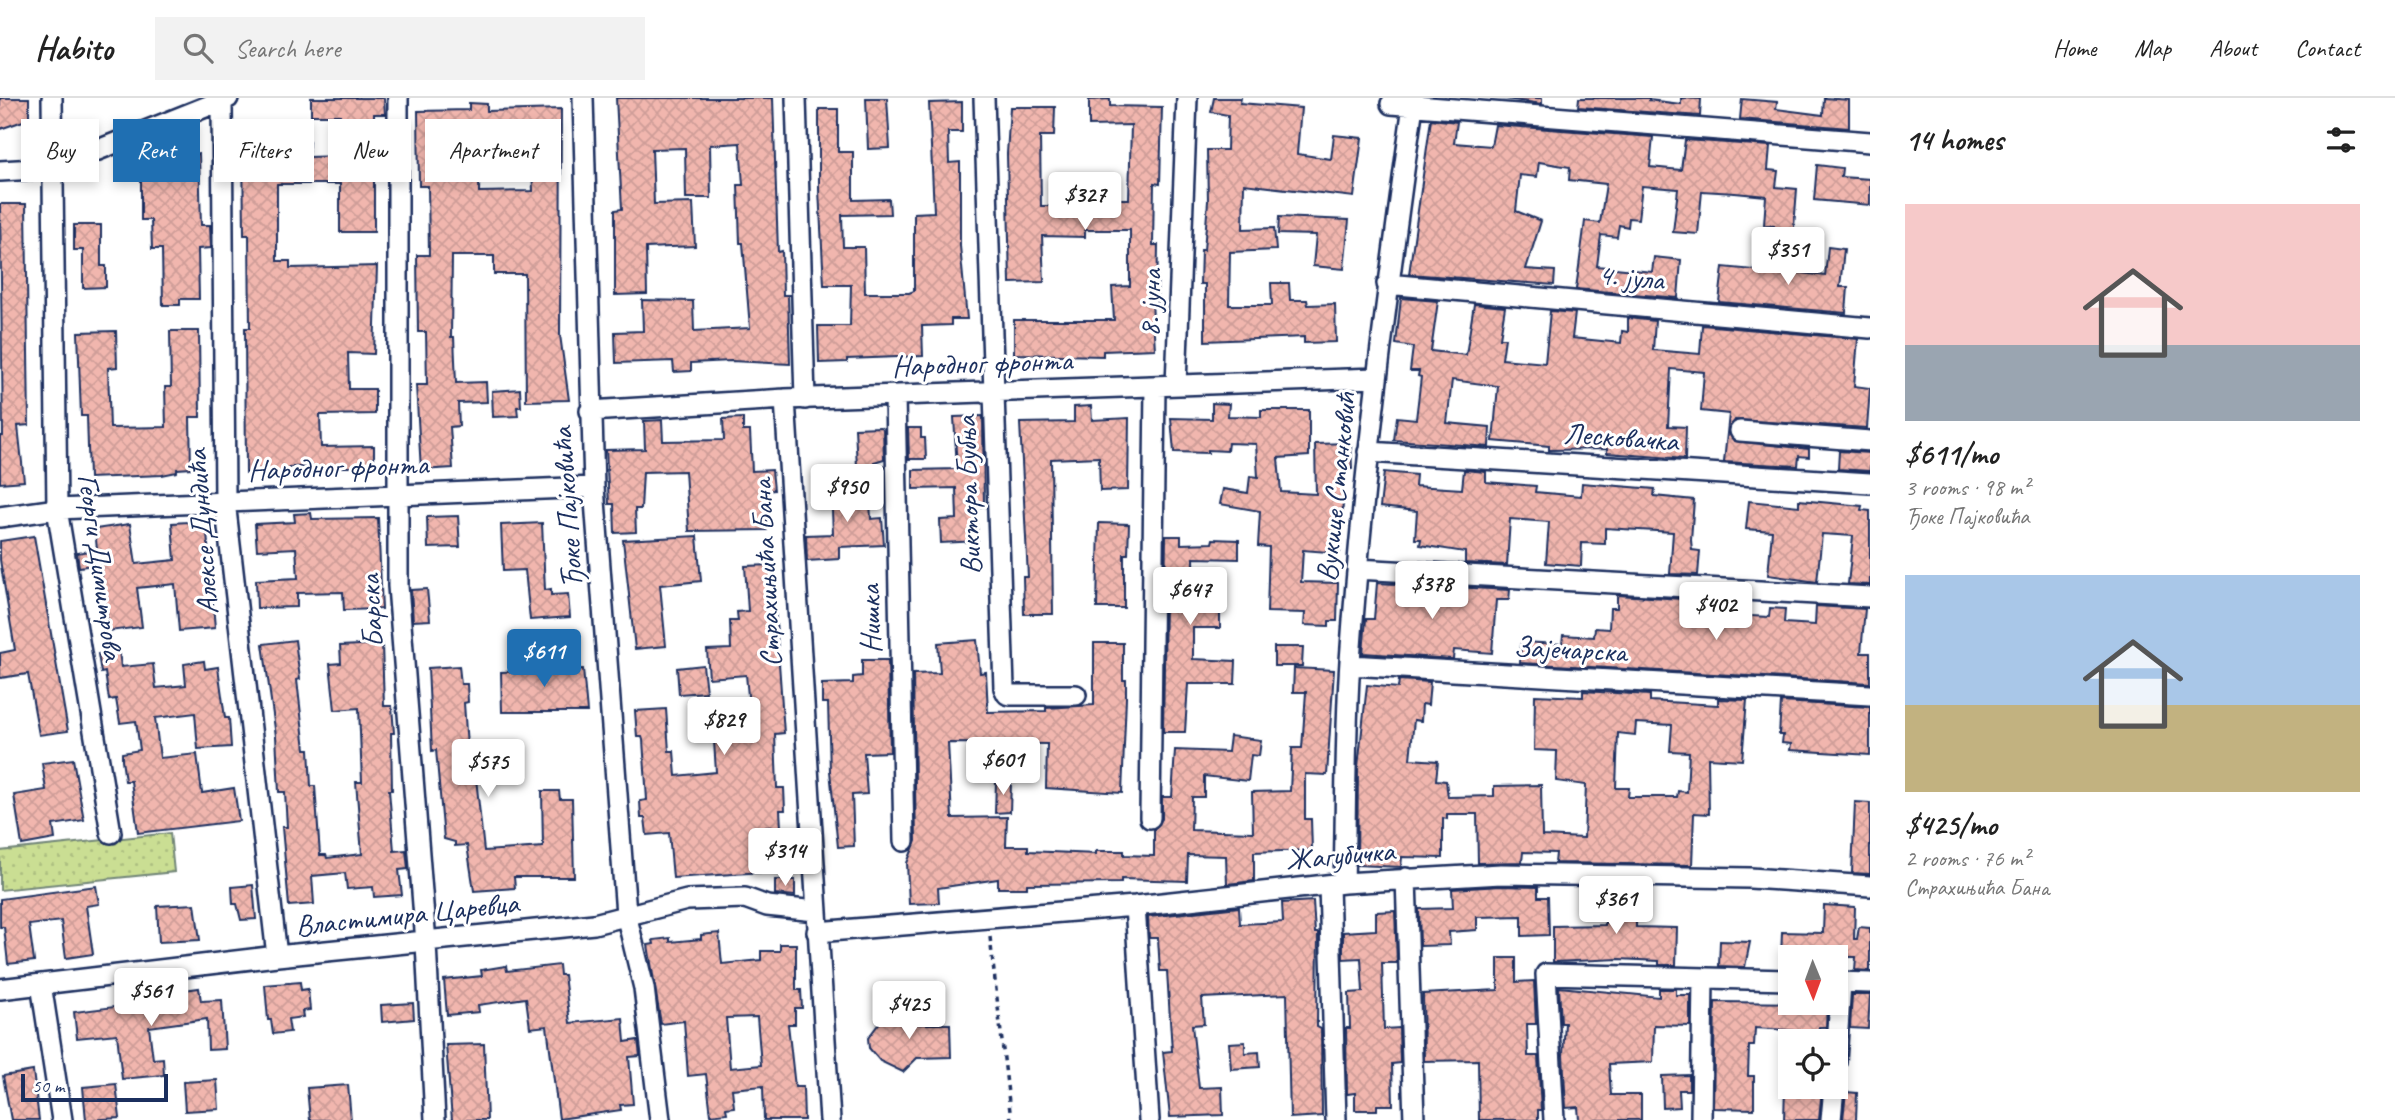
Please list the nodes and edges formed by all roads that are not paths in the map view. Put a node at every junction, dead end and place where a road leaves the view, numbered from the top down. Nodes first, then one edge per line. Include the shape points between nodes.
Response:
1 (52, 98) edge
2 (398, 98) edge
3 (583, 98) edge
4 (796, 98) edge
5 (984, 98) edge
6 (1187, 98) edge
7 (225, 99) edge
8 (1386, 101) edge
9 (1413, 101) edge
10 (52, 119) edge
11 (1408, 135) junction
12 (1870, 142) edge
13 (99, 150) edge
14 (21, 170) edge
15 (0, 171) edge
16 (53, 182) edge
17 (1387, 284) junction
18 (1870, 328) edge
19 (1376, 378) junction
20 (1176, 385) junction
21 (1155, 386) junction
22 (995, 393) junction
23 (895, 396) junction
24 (795, 399) junction
25 (590, 411) junction
26 (1740, 431) dead end
27 (1870, 440) edge
28 (1368, 452) junction
29 (1870, 483) edge
30 (594, 487) junction
31 (398, 495) junction
32 (225, 501) junction
33 (57, 509) junction
34 (0, 517) edge
35 (1357, 569) junction
36 (1870, 597) edge
37 (1350, 665) junction
38 (1076, 695) dead end
39 (1870, 695) edge
40 (1150, 818) dead end
41 (111, 833) dead end
42 (904, 841) dead end
43 (1406, 878) junction
44 (1337, 884) junction
45 (1870, 886) edge
46 (1135, 906) junction
47 (816, 911) junction
48 (626, 914) junction
49 (817, 932) junction
50 (426, 943) junction
51 (277, 956) junction
52 (1703, 978) junction
53 (1778, 980) edge
54 (1848, 982) edge
55 (1870, 983) edge
56 (41, 984) junction
57 (0, 989) edge
58 (1833, 1099) edge
59 (62, 1120) edge
60 (435, 1120) edge
61 (660, 1120) edge
62 (830, 1120) edge
63 (1149, 1120) edge
64 (1336, 1120) edge
65 (1414, 1120) edge
66 (1554, 1120) edge
67 (1701, 1120) edge
68 (1831, 1120) edge

1 - 10 street, Георги Димитрова
2 - 31 street, Барска
3 - 25 street, Ђоке Пајковића
4 - 24 street, Страхињића Бана
5 - 22 street, Виктора Бубња
6 - 20 street, 8. јуна
7 - 13 street
7 - 32 street, Алексе Дундића
8 - 9 street
8 - 11 street
9 - 11 street, Вукице Станковић
9 - 12 street
11 - 17 street, Вукице Станковић
14 - 15 street
16 - 33 street, Георги Димитрова
17 - 18 street, 4. јула
17 - 19 street, Вукице Станковић
19 - 20 street, Народног фронта
19 - 28 street, Вукице Станковић
20 - 21 street, Народног фронта
21 - 22 street, Народног фронта
21 - 40 street
22 - 23 street, Народног фронта
22 - 38 street, Виктора Бубња via 1004,688 1012,695
23 - 24 street, Народног фронта
23 - 42 street, Нишка
24 - 25 street, Народног фронта
24 - 47 street, Страхињића Бана
25 - 30 street, Ђоке Пајковића
26 - 27 street
28 - 29 street, Лесковачка
28 - 35 street, Вукице Станковић
30 - 31 street, Народног фронта
30 - 48 street, Ђоке Пајковића
31 - 32 street, Народног фронта
31 - 50 street, Барска via 398,598
32 - 33 street, Народног фронта
32 - 51 street, Алексе Дундића
33 - 34 street, Народног фронта
33 - 41 street, Георги Димитрова
35 - 36 street
35 - 37 street, Вукице Станковић
37 - 39 street, Зајечарска
37 - 44 street, Вукице Станковић
43 - 44 street, Жагубичка
43 - 45 street, Жагубичка via 1515,874 1750,878
43 - 65 street
44 - 46 street, Жагубичка
44 - 64 street, Вукице Станковић
46 - 49 street, Жагубичка
46 - 63 street
47 - 48 street, Властимира Царевца via 767,906 745,898 716,898
47 - 49 street, Страхињића Бана
48 - 50 street, Властимира Царевца via 594,924
48 - 61 street, Ђоке Пајковића via 644,988
49 - 62 street, Страхињића Бана
50 - 51 street, Властимира Царевца
50 - 60 street, Барска
51 - 56 street, Властимира Царевца
52 - 53 street
52 - 66 street via 1546,974
52 - 67 street
54 - 55 street
56 - 57 street, Властимира Царевца
56 - 59 street
58 - 68 street

